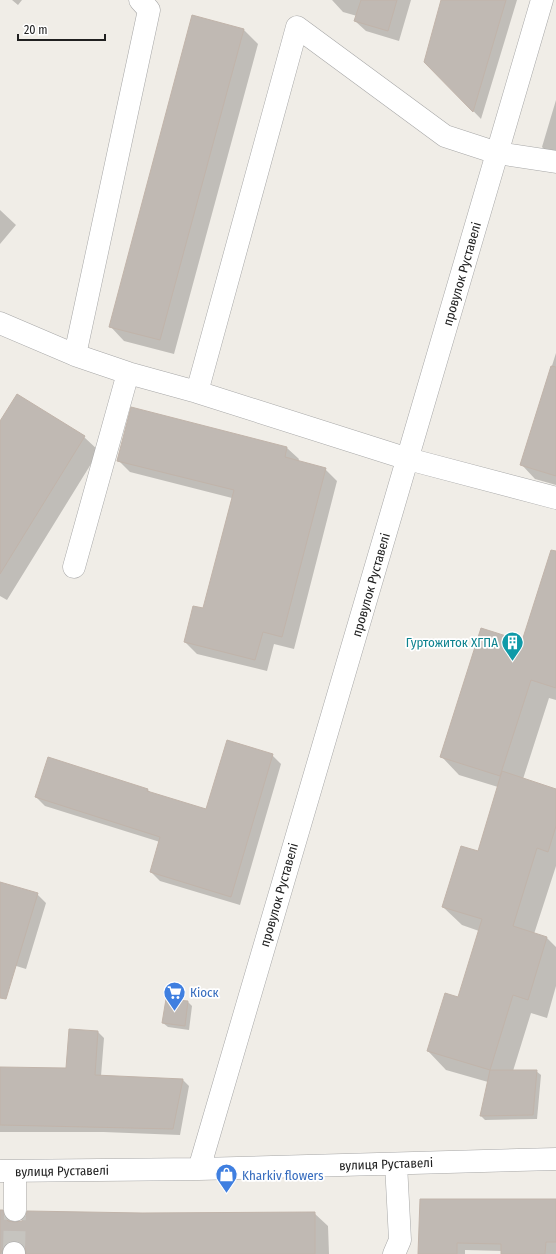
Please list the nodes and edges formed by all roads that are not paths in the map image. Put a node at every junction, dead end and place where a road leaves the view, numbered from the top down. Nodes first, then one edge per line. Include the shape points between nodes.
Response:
1 (140, 0) edge
2 (542, 0) edge
3 (497, 153) junction
4 (556, 162) edge
5 (0, 323) edge
6 (75, 354) junction
7 (128, 373) junction
8 (197, 392) junction
9 (408, 459) junction
10 (556, 498) edge
11 (74, 567) dead end
12 (556, 1159) edge
13 (396, 1164) junction
14 (199, 1169) junction
15 (7, 1171) edge
16 (15, 1210) tunnel mouth
17 (394, 1254) edge

1 - 6 street via 149,10
2 - 3 street, провулок Руставелі
3 - 4 street
3 - 8 street via 444,136 297,27
3 - 9 street, провулок Руставелі
5 - 6 street
6 - 7 street
7 - 8 street
7 - 11 street
8 - 9 street
9 - 10 street
9 - 14 street, провулок Руставелі
12 - 13 street, вулиця Руставелі
13 - 14 street, вулиця Руставелі
13 - 17 street via 400,1240
14 - 15 street, вулиця Руставелі
15 - 16 street

